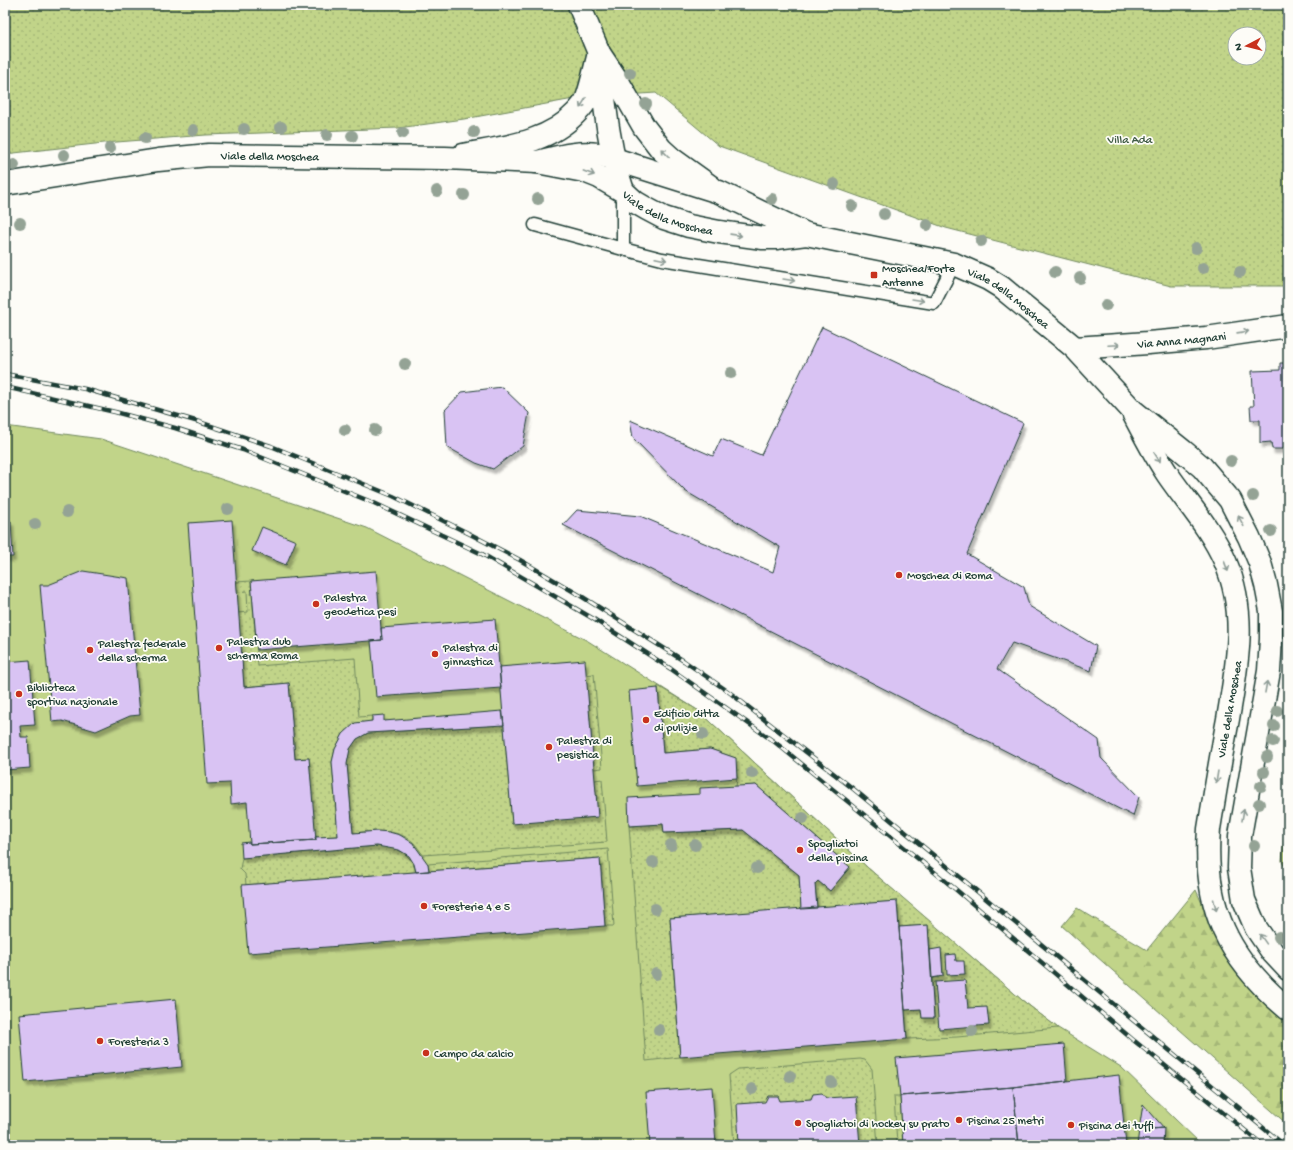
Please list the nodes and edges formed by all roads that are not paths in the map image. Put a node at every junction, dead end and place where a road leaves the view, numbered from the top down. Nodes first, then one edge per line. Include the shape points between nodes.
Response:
1 (579, 5) edge
2 (599, 53) junction
3 (445, 158) junction
4 (613, 158) junction
5 (537, 162) junction
6 (5, 184) edge
7 (623, 192) junction
8 (719, 192) junction
9 (534, 225) dead end
10 (806, 234) junction
11 (623, 249) junction
12 (954, 264) junction
13 (1288, 326) edge
14 (1075, 348) junction
15 (1132, 410) junction
16 (1288, 969) edge
17 (1288, 1009) edge

1 - 2 street
2 -> 3 street via 587,99 562,126 530,141
2 - 4 street
8 -> 2 street via 662,149 644,127
3 - 5 street, Viale della Moschea
3 - 6 street, Viale della Moschea via 209,155 158,160
4 - 5 street, Viale della Moschea via 598,154 572,153
4 - 7 street
4 - 8 street, Viale della Moschea
5 -> 7 street, Viale della Moschea via 588,172
7 -> 10 street, Viale della Moschea via 635,202 664,218 689,226 763,238
7 - 11 lane
8 - 10 street, Viale della Moschea
9 - 11 lane
10 - 12 street, Viale della Moschea
11 -> 12 lane via 662,259 934,303
12 - 14 street, Viale della Moschea via 1001,287
14 -> 13 street, Via Anna Magnani via 1206,338
14 - 15 street, Viale della Moschea
16 -> 15 street, Viale della Moschea via 1256,928 1244,900 1239,868 1240,836 1272,639 1271,611 1260,563 1230,500 1216,483 1202,467
15 -> 17 street, Viale della Moschea via 1150,447 1216,542 1231,578 1237,610 1239,650 1209,829 1210,882 1218,915 1230,945 1255,978

